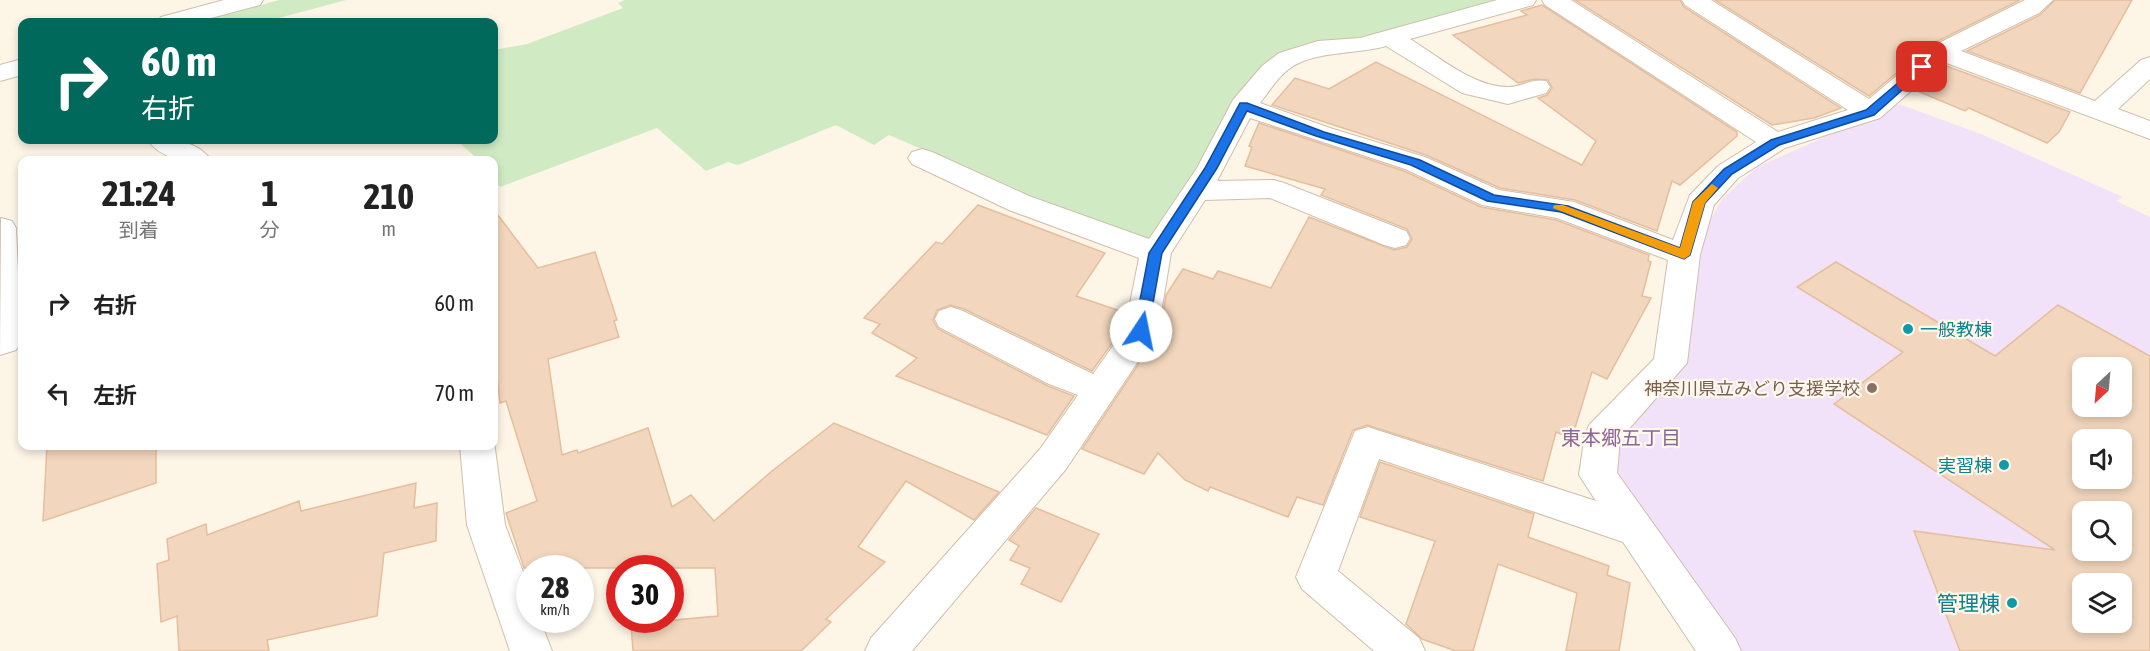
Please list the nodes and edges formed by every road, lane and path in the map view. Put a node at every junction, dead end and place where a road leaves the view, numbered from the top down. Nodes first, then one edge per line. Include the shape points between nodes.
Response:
1 (251, 0) edge
2 (1524, 0) edge
3 (1554, 0) edge
4 (1694, 0) edge
5 (2041, 0) edge
6 (192, 7) edge
7 (176, 18) edge
8 (1389, 37) junction
9 (1940, 52) junction
10 (2150, 65) edge
11 (1537, 87) dead end
12 (1244, 106) junction
13 (2099, 111) junction
14 (1870, 112) junction
15 (2150, 131) edge
16 (1775, 142) junction
17 (169, 144) edge
18 (190, 156) edge
19 (922, 158) dead end
20 (1196, 191) junction
21 (18, 222) edge
22 (0, 228) edge
23 (1395, 238) dead end
24 (1156, 253) junction
25 (1684, 255) junction
26 (951, 319) dead end
27 (0, 344) edge
28 (1100, 390) junction
29 (478, 450) edge
30 (1637, 531) junction
31 (531, 651) edge
32 (886, 651) edge
33 (1404, 651) edge
34 (1720, 651) edge

1 - 6 street
2 - 8 street
3 - 16 street
4 - 14 street
5 - 9 street
6 - 7 street
8 - 11 street via 1471,87 1508,96
8 - 12 street via 1288,58 1271,72
9 - 13 street
9 - 14 street
10 - 13 street
12 - 20 street
12 - 25 street via 1415,163 1492,198 1563,209
13 - 15 street
14 - 16 street
16 - 25 street via 1728,172 1700,202
17 - 18 street
19 - 24 street via 1019,203
20 - 23 street via 1274,189
20 - 24 street
21 - 22 street
22 - 27 street via 4,342
24 - 28 street via 1141,331
25 - 30 street via 1670,363 1603,434 1598,475
26 - 28 street via 1061,375
28 - 32 street via 1053,459
29 - 31 street via 486,525
30 - 33 street via 1368,441 1316,577
30 - 34 street

